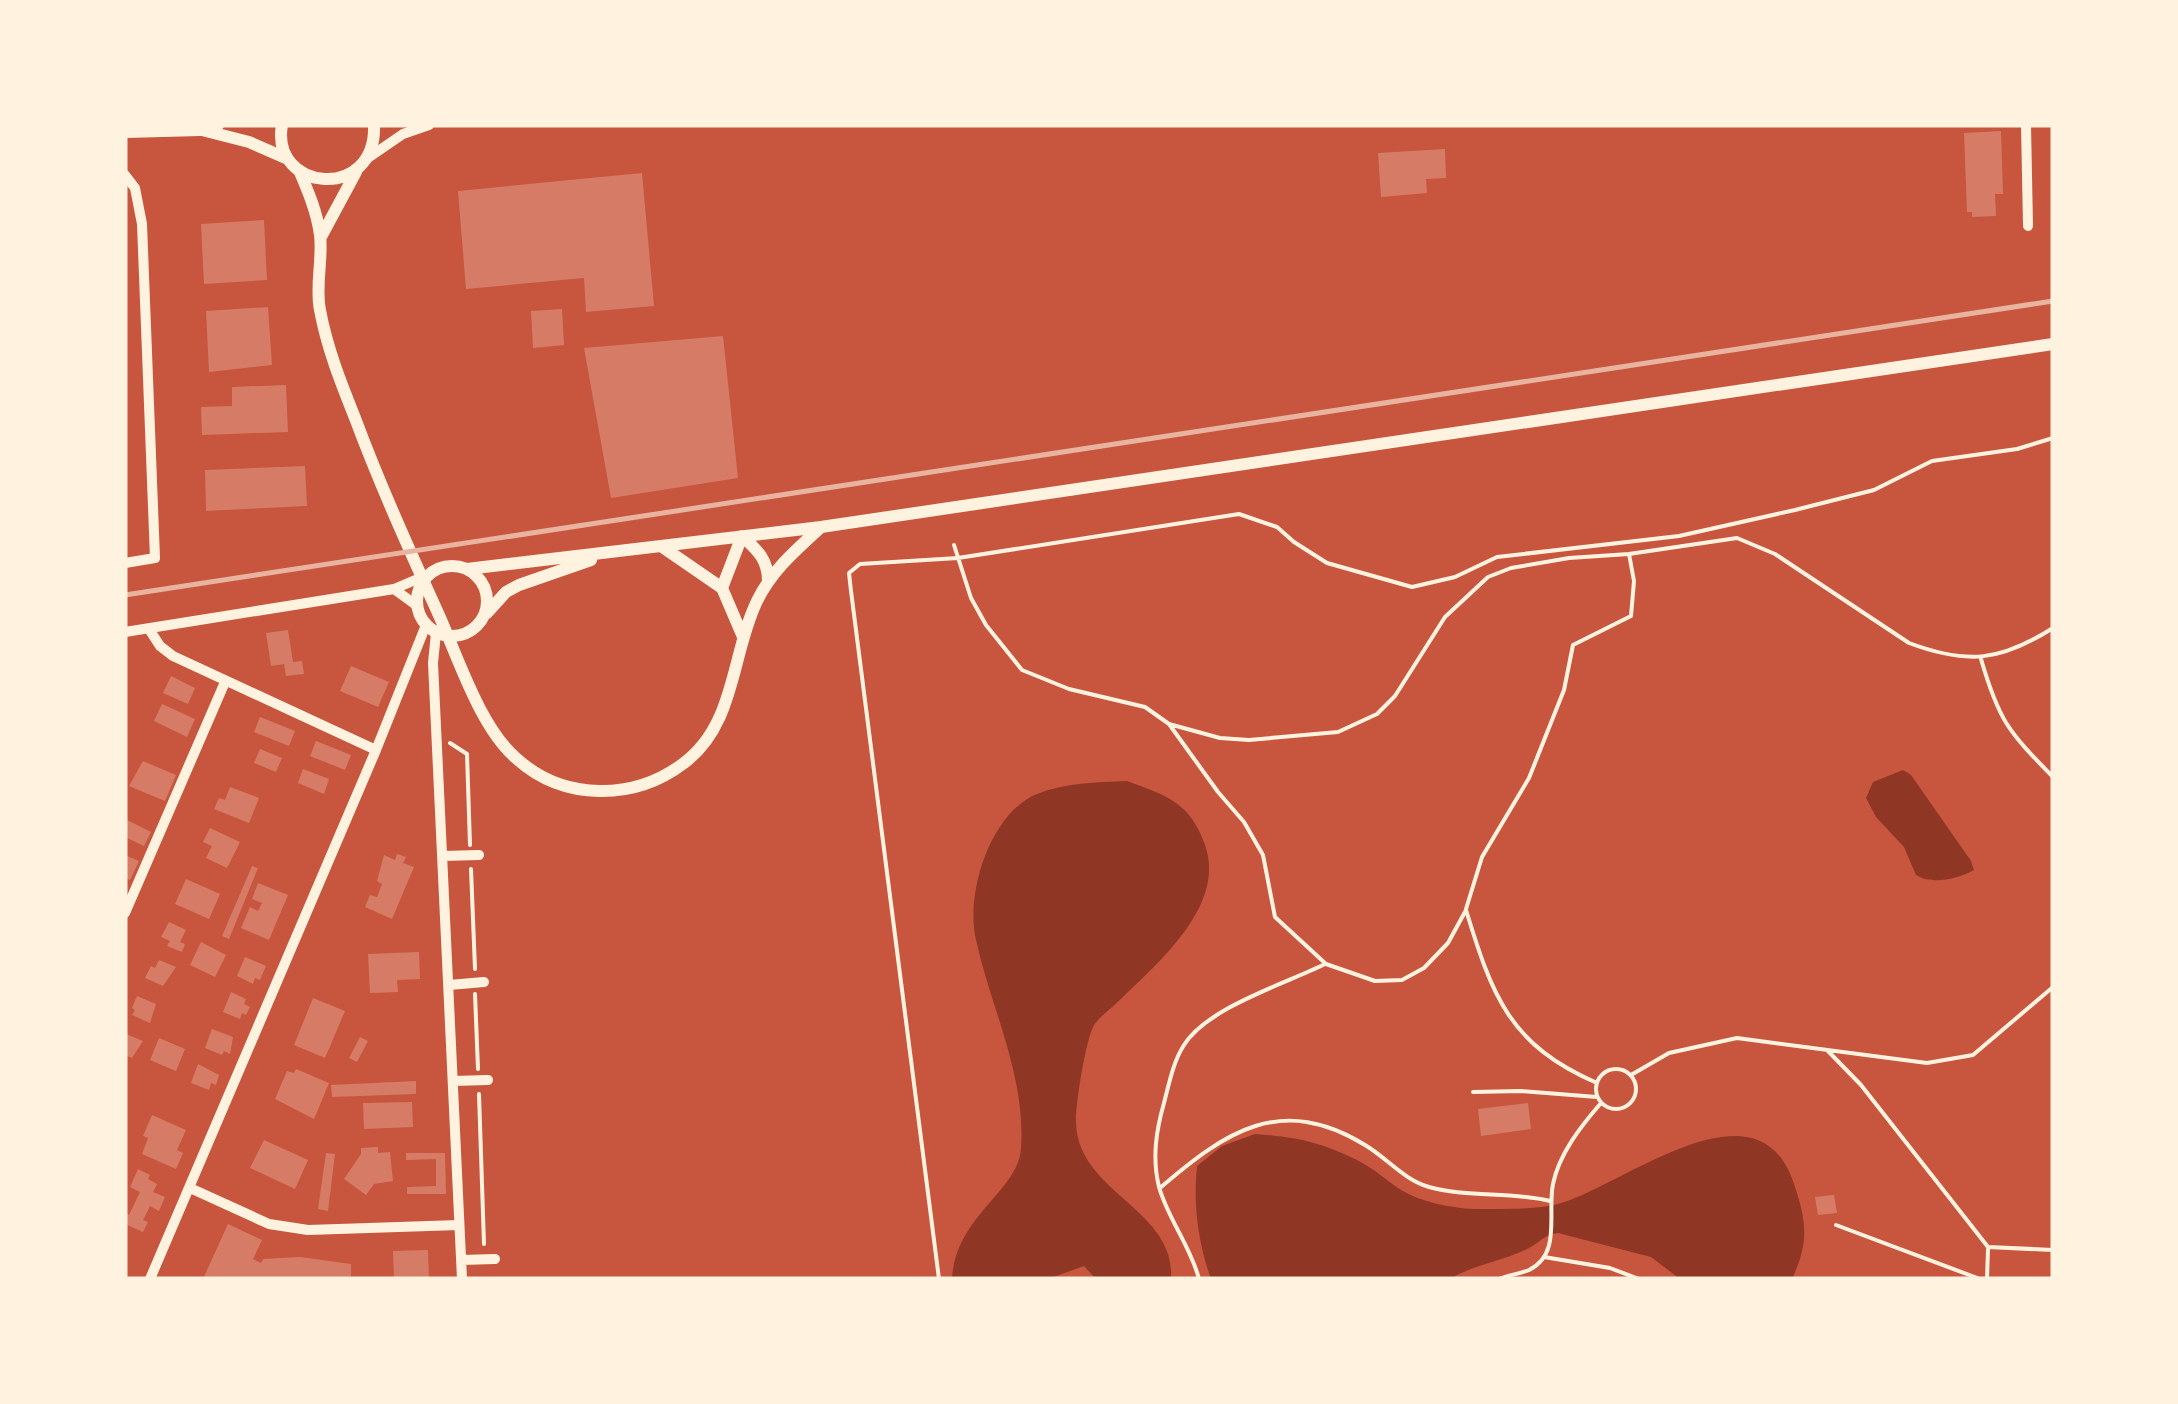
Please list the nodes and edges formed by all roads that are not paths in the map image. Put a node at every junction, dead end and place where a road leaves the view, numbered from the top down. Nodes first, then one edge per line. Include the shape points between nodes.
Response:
1 (218, 125) edge
2 (282, 125) edge
3 (374, 125) edge
4 (429, 125) edge
5 (2026, 125) edge
6 (200, 130) junction
7 (125, 132) edge
8 (368, 158) junction
9 (288, 159) junction
10 (299, 170) junction
11 (357, 170) junction
12 (125, 175) edge
13 (2028, 226) dead end
14 (320, 236) junction
15 (2053, 344) edge
16 (821, 528) junction
17 (742, 536) junction
18 (661, 546) junction
19 (608, 553) junction
20 (125, 563) edge
21 (467, 569) junction
22 (427, 575) junction
23 (768, 581) junction
24 (722, 588) junction
25 (394, 589) junction
26 (416, 605) junction
27 (484, 615) junction
28 (149, 629) junction
29 (431, 629) junction
30 (125, 632) edge
31 (744, 636) junction
32 (224, 682) junction
33 (376, 750) junction
34 (475, 855) road end
35 (443, 856) junction
36 (125, 912) edge
37 (480, 983) road end
38 (449, 986) junction
39 (453, 1080) junction
40 (483, 1080) road end
41 (190, 1188) junction
42 (459, 1225) junction
43 (490, 1259) road end
44 (461, 1260) junction
45 (150, 1279) edge
46 (462, 1279) edge

1 - 6 street
2 - 9 street
3 - 8 street
4 - 8 street
5 - 13 street
6 - 7 street
6 - 9 street
8 - 11 street
9 - 10 street
10 - 11 street via 328,180
10 - 14 street
11 - 14 street
12 - 20 street via 135,188 142,224 155,558
14 - 31 street via 319,307 336,368 472,690 514,758 576,790 649,783 685,763 718,723
15 - 16 street
16 - 17 street
16 - 23 street
17 - 18 street
17 - 23 street via 768,567
17 - 24 street
18 - 19 street
18 - 24 street
19 - 21 street
19 - 27 street via 519,585
21 - 22 street via 446,566
21 - 27 street via 486,593
22 - 25 street
22 - 26 street
23 - 31 street
24 - 31 street
25 - 26 street
25 - 28 street
26 - 29 street
27 - 29 street via 458,636
28 - 30 street
28 - 32 street via 166,651
29 - 33 street
29 - 35 street
32 - 33 street
32 - 36 street
33 - 41 street
34 - 35 street
35 - 38 street
37 - 38 street
38 - 39 street
39 - 40 street
39 - 42 street
41 - 42 street via 269,1224 308,1230
41 - 45 street
42 - 44 street
43 - 44 street
44 - 46 street

